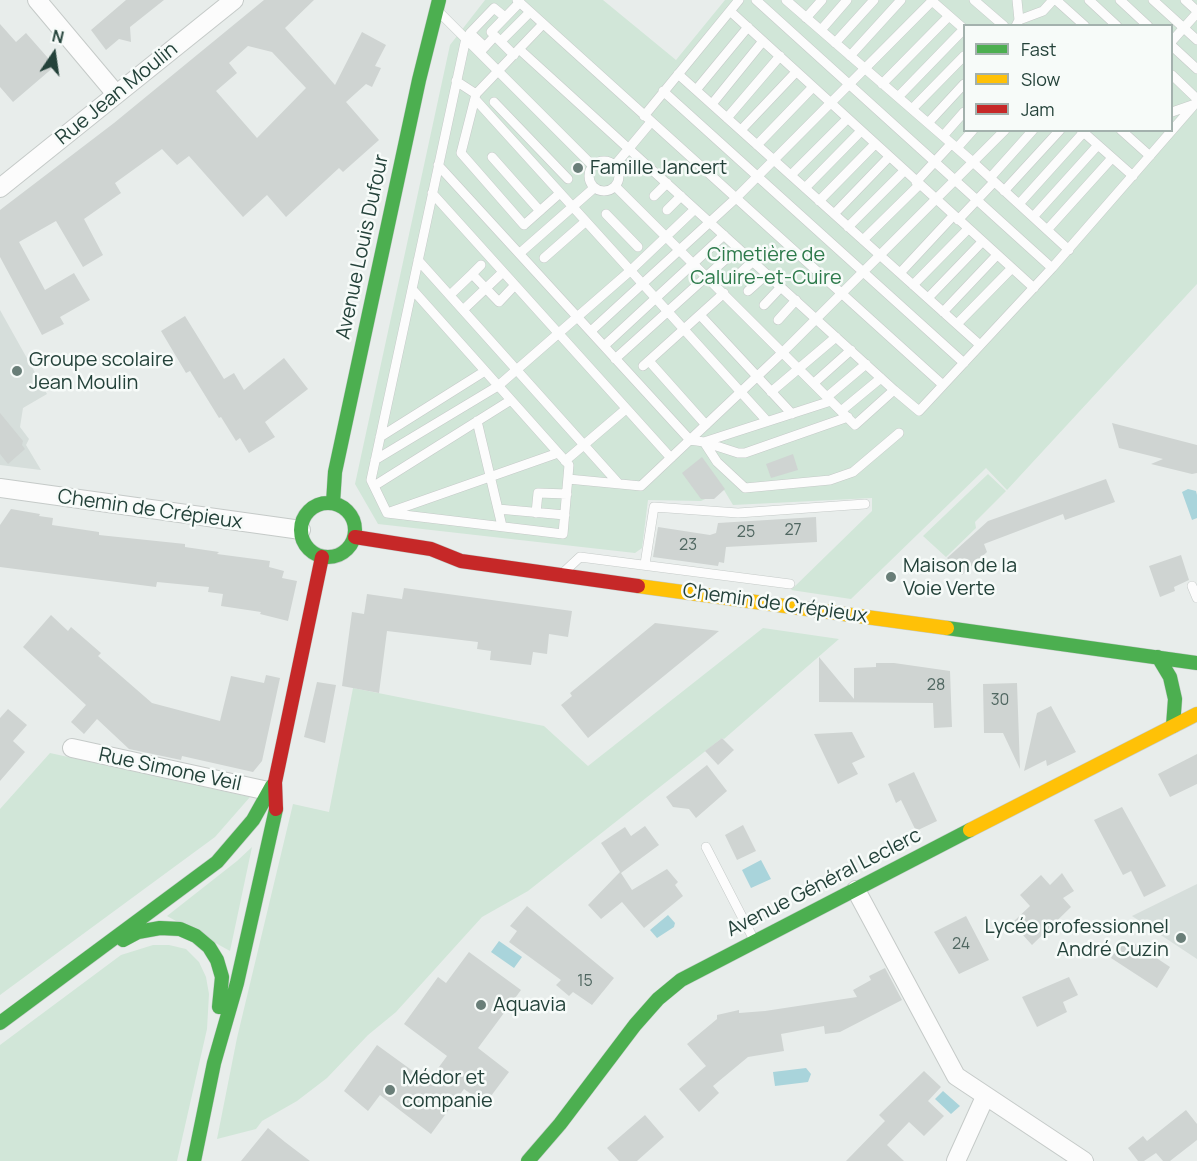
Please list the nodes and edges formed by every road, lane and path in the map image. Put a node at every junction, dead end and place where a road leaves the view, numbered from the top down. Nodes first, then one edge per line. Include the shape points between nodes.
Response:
1 (37, 0) edge
2 (234, 0) edge
3 (739, 0) edge
4 (756, 0) edge
5 (822, 0) edge
6 (847, 0) edge
7 (874, 0) edge
8 (901, 0) edge
9 (932, 0) edge
10 (974, 0) edge
11 (1017, 0) edge
12 (1055, 0) edge
13 (1089, 0) edge
14 (1153, 0) edge
15 (1185, 0) edge
16 (518, 1) edge
17 (792, 2) edge
18 (1126, 2) edge
19 (437, 5) edge
20 (730, 10) junction
21 (531, 12) junction
22 (1197, 12) edge
23 (949, 16) junction
24 (505, 17) junction
25 (806, 18) junction
26 (481, 22) junction
27 (1017, 23) edge
28 (543, 24) junction
29 (1002, 24) edge
30 (1082, 24) edge
31 (1115, 24) edge
32 (1146, 24) edge
33 (748, 27) junction
34 (1184, 27) junction
35 (963, 28) edge
36 (821, 30) junction
37 (963, 30) edge
38 (496, 36) junction
39 (466, 38) junction
40 (1173, 40) edge
41 (1197, 40) edge
42 (763, 41) junction
43 (835, 43) junction
44 (1173, 47) edge
45 (482, 49) junction
46 (517, 52) junction
47 (780, 56) junction
48 (850, 56) junction
49 (963, 57) edge
50 (865, 69) junction
51 (1197, 69) edge
52 (499, 71) junction
53 (796, 72) junction
54 (678, 74) junction
55 (1173, 76) edge
56 (456, 81) junction
57 (882, 84) junction
58 (849, 85) junction
59 (963, 85) edge
60 (813, 87) junction
61 (696, 90) junction
62 (663, 92) junction
63 (116, 94) junction
64 (475, 97) junction
65 (897, 97) junction
66 (494, 102) dead end
67 (1196, 102) edge
68 (712, 104) junction
69 (830, 104) junction
70 (912, 109) junction
71 (1174, 109) edge
72 (963, 113) edge
73 (727, 118) junction
74 (647, 119) junction
75 (847, 119) junction
76 (928, 123) junction
77 (1173, 129) edge
78 (741, 130) junction
79 (861, 131) junction
80 (972, 132) edge
81 (1003, 132) edge
82 (1031, 132) edge
83 (1058, 132) edge
84 (1081, 132) edge
85 (1083, 132) edge
86 (1123, 132) edge
87 (1170, 132) edge
88 (943, 136) junction
89 (875, 144) junction
90 (757, 145) junction
91 (1098, 145) junction
92 (954, 146) junction
93 (630, 149) junction
94 (1150, 156) junction
95 (546, 157) junction
96 (889, 157) junction
97 (492, 158) dead end
98 (1112, 158) junction
99 (774, 160) junction
100 (935, 162) junction
101 (974, 163) junction
102 (438, 165) junction
103 (615, 165) junction
104 (593, 166) junction
105 (536, 167) junction
106 (904, 171) junction
107 (791, 175) junction
108 (757, 176) junction
109 (1133, 176) junction
110 (568, 179) dead end
111 (992, 180) junction
112 (956, 181) junction
113 (667, 183) junction
114 (918, 184) junction
115 (616, 187) junction
116 (0, 188) edge
117 (594, 188) junction
118 (805, 188) junction
119 (1004, 191) junction
120 (432, 193) junction
121 (560, 193) junction
122 (654, 196) dead end
123 (681, 196) junction
124 (735, 199) junction
125 (977, 200) junction
126 (819, 201) junction
127 (936, 201) junction
128 (1018, 204) junction
129 (572, 207) junction
130 (695, 209) junction
131 (667, 210) dead end
132 (540, 211) junction
133 (606, 214) dead end
134 (834, 214) junction
135 (1033, 217) junction
136 (956, 218) junction
137 (585, 222) junction
138 (710, 222) junction
139 (549, 227) junction
140 (848, 227) junction
141 (968, 229) junction
142 (1047, 230) junction
143 (623, 231) junction
144 (724, 235) junction
145 (666, 237) junction
146 (863, 240) junction
147 (982, 242) junction
148 (561, 243) junction
149 (608, 246) junction
150 (638, 247) dead end
151 (738, 248) junction
152 (680, 250) junction
153 (1069, 250) junction
154 (520, 253) junction
155 (997, 255) junction
156 (880, 256) junction
157 (544, 258) dead end
158 (418, 260) junction
159 (753, 261) junction
160 (693, 263) junction
161 (481, 264) dead end
162 (1012, 268) junction
163 (1052, 268) junction
164 (630, 271) junction
165 (503, 272) junction
166 (864, 272) junction
167 (900, 273) junction
168 (472, 274) junction
169 (767, 274) junction
170 (707, 277) junction
171 (734, 279) dead end
172 (515, 285) junction
173 (643, 285) junction
174 (914, 285) junction
175 (781, 287) junction
176 (485, 288) junction
177 (1034, 288) junction
178 (412, 289) junction
179 (748, 291) dead end
180 (723, 293) junction
181 (842, 294) junction
182 (450, 295) junction
183 (655, 298) junction
184 (928, 298) junction
185 (795, 300) junction
186 (764, 305) dead end
187 (463, 310) junction
188 (668, 312) junction
189 (943, 312) junction
190 (700, 315) junction
191 (578, 317) junction
192 (816, 319) junction
193 (777, 320) dead end
194 (957, 324) junction
195 (684, 330) junction
196 (591, 331) junction
197 (559, 334) junction
198 (836, 337) junction
199 (980, 345) junction
200 (604, 346) junction
201 (851, 350) junction
202 (783, 352) junction
203 (615, 358) junction
204 (964, 363) junction
205 (866, 364) junction
206 (799, 368) junction
207 (485, 371) junction
208 (518, 371) junction
209 (756, 377) junction
210 (881, 378) junction
211 (813, 383) junction
212 (943, 385) junction
213 (498, 386) junction
214 (894, 390) junction
215 (741, 392) junction
216 (771, 392) junction
217 (829, 399) junction
218 (511, 400) junction
219 (626, 409) junction
220 (792, 414) junction
221 (845, 414) junction
222 (477, 421) junction
223 (767, 421) junction
224 (706, 425) junction
225 (899, 433) dead end
226 (380, 437) junction
227 (690, 441) junction
228 (704, 442) junction
229 (584, 445) junction
230 (562, 457) junction
231 (671, 458) junction
232 (375, 460) junction
233 (490, 477) junction
234 (568, 479) junction
235 (620, 484) junction
236 (374, 486) junction
237 (0, 488) edge
238 (567, 494) junction
239 (333, 503) junction
240 (865, 504) dead end
241 (498, 509) junction
242 (387, 513) junction
243 (536, 513) junction
244 (565, 515) junction
245 (502, 526) junction
246 (301, 531) junction
247 (355, 537) junction
248 (322, 557) junction
249 (645, 564) junction
250 (561, 575) junction
251 (790, 584) dead end
252 (1192, 586) dead end
253 (1197, 598) edge
254 (1158, 657) junction
255 (1197, 663) edge
256 (1197, 714) edge
257 (1173, 726) junction
258 (72, 748) dead end
259 (272, 787) junction
260 (706, 848) dead end
261 (856, 890) junction
262 (754, 940) junction
263 (81, 963) junction
264 (0, 1023) edge
265 (214, 1063) junction
266 (985, 1097) junction
267 (194, 1161) edge
268 (528, 1161) edge
269 (956, 1161) edge
270 (1084, 1161) edge

1 - 63 street
2 - 63 street, Rue Jean Moulin
3 - 20 lane
4 - 58 lane
5 - 25 lane
6 - 36 lane
7 - 43 lane
8 - 48 lane
9 - 23 lane
9 - 50 lane
10 - 29 lane
11 - 27 lane
12 - 27 lane
12 - 30 lane
13 - 31 lane
14 - 34 lane
15 - 22 lane
16 - 21 lane
16 - 24 lane
17 - 25 lane
18 - 32 lane
19 - 39 lane
19 - 239 main road, Avenue Louis Dufour via 334,472
20 - 33 lane
20 - 54 lane
21 - 28 lane
21 - 38 lane
22 - 34 lane
23 - 35 lane
23 - 57 lane
24 - 26 lane via 494,8
24 - 38 lane
25 - 36 lane
26 - 38 lane
26 - 45 lane via 470,33
28 - 46 lane
28 - 74 lane
33 - 42 lane
33 - 61 lane
34 - 40 lane
34 - 41 lane
36 - 43 lane
37 - 65 lane
38 - 45 lane
38 - 46 lane
39 - 45 lane
39 - 56 lane
42 - 47 lane
42 - 68 lane
43 - 48 lane
44 - 51 lane
45 - 52 lane
46 - 52 lane
46 - 93 lane
47 - 53 lane
47 - 73 lane
48 - 50 lane
49 - 70 lane
50 - 57 lane
50 - 58 lane
52 - 64 lane
52 - 104 lane
53 - 60 lane
53 - 78 lane
54 - 61 lane
54 - 62 lane
55 - 67 lane
56 - 64 lane
56 - 102 lane
57 - 65 lane
58 - 69 lane
58 - 100 lane
59 - 76 lane
60 - 69 lane
60 - 90 lane
61 - 68 lane
62 - 74 lane
62 - 108 lane
63 - 116 street, Rue Jean Moulin
64 - 105 lane
64 - 132 lane via 461,153 524,225
65 - 70 lane
66 - 95 lane
67 - 71 lane
67 - 77 lane
68 - 73 lane
69 - 75 lane
69 - 99 lane
70 - 76 lane
72 - 88 lane
73 - 78 lane
74 - 93 lane
74 - 124 lane
75 - 79 lane
75 - 107 lane
76 - 88 lane
78 - 90 lane
79 - 89 lane
79 - 118 lane
80 - 92 lane
81 - 101 lane
82 - 111 lane
83 - 119 lane
84 - 128 lane
85 - 91 lane
86 - 94 lane
87 - 94 lane
88 - 92 lane
89 - 96 lane
89 - 126 lane
90 - 99 lane
91 - 98 lane
91 - 135 lane
92 - 100 lane
92 - 101 lane
93 - 103 lane
93 - 113 lane
94 - 109 lane
95 - 105 lane
95 - 110 lane
96 - 106 lane
96 - 134 lane
97 - 132 lane
98 - 109 lane
98 - 142 lane
99 - 107 lane
99 - 108 lane
100 - 112 lane
100 - 114 lane
101 - 111 lane
101 - 112 lane
102 - 120 lane
102 - 154 lane
103 - 104 lane via 601,161
103 - 115 lane via 620,178
104 - 117 lane via 589,174
105 - 121 lane
106 - 114 lane
106 - 140 lane
107 - 118 lane
108 - 124 lane
108 - 166 lane
109 - 153 lane
111 - 119 lane
111 - 125 lane
112 - 125 lane
112 - 127 lane
113 - 122 lane
113 - 123 lane
114 - 127 lane
114 - 146 lane
115 - 117 lane via 607,192
115 - 145 lane
117 - 129 lane
118 - 126 lane
119 - 128 lane
120 - 158 lane
120 - 165 lane
121 - 129 lane
121 - 132 lane
123 - 130 lane
123 - 131 lane
124 - 138 lane
124 - 181 lane
125 - 136 lane
125 - 163 lane
126 - 134 lane
127 - 136 lane
127 - 156 lane
128 - 135 lane
129 - 137 lane
129 - 139 lane
130 - 138 lane
130 - 145 lane
133 - 143 lane
134 - 140 lane
135 - 142 lane
136 - 141 lane
136 - 167 lane
137 - 148 lane
137 - 149 lane
138 - 144 lane
138 - 152 lane
139 - 148 lane
139 - 154 lane
140 - 146 lane
141 - 147 lane
141 - 174 lane
142 - 153 lane
143 - 149 lane
143 - 150 lane
144 - 151 lane
144 - 160 lane
145 - 152 lane
145 - 164 lane
146 - 156 lane
147 - 155 lane
147 - 184 lane
148 - 157 lane
149 - 164 lane
151 - 159 lane
151 - 170 lane
152 - 160 lane
152 - 173 lane
153 - 163 lane
154 - 191 lane
155 - 162 lane
155 - 189 lane
156 - 166 lane
156 - 167 lane
158 - 178 lane
158 - 182 lane
159 - 169 lane
159 - 171 lane
160 - 170 lane
160 - 183 lane
161 - 168 lane
162 - 177 lane
162 - 194 lane
163 - 177 lane
164 - 173 lane
164 - 191 lane
165 - 172 lane
165 - 176 lane
166 - 181 lane
166 - 204 lane
167 - 174 lane
168 - 176 lane
168 - 182 lane
169 - 175 lane
169 - 179 lane
170 - 180 lane
170 - 188 lane
172 - 176 lane via 499,302
172 - 197 lane
173 - 183 lane
173 - 196 lane
174 - 184 lane
175 - 185 lane
175 - 186 lane
176 - 187 lane
177 - 199 lane
178 - 207 lane
178 - 226 lane
180 - 190 lane
180 - 202 lane
181 - 192 lane
181 - 212 lane
182 - 187 lane
183 - 188 lane
183 - 200 lane
184 - 189 lane
185 - 192 lane
185 - 193 lane
187 - 208 lane
188 - 195 lane
188 - 203 lane
189 - 194 lane
190 - 195 lane
190 - 209 lane
191 - 196 lane
191 - 197 lane
192 - 198 lane
192 - 202 lane
194 - 199 lane
195 - 215 lane
195 - 224 lane via 646,364
196 - 200 lane
197 - 208 lane
197 - 219 lane
198 - 201 lane
198 - 206 lane
199 - 204 lane
200 - 203 lane
201 - 205 lane
201 - 211 lane
202 - 206 lane
202 - 209 lane
203 - 227 lane
204 - 212 lane
205 - 210 lane
205 - 217 lane
206 - 211 lane
206 - 216 lane
207 - 213 lane
207 - 226 lane
208 - 213 lane
208 - 229 lane
209 - 215 lane
209 - 216 lane
210 - 214 lane
210 - 221 lane
211 - 217 lane
212 - 214 lane via 919,411
213 - 218 lane
213 - 232 lane
214 - 221 lane via 855,425
215 - 223 lane
215 - 224 lane
216 - 220 lane
217 - 220 lane
217 - 221 lane
218 - 222 lane
218 - 230 lane
219 - 229 lane
219 - 231 lane
220 - 223 lane
221 - 228 lane via 745,453
222 - 233 lane
222 - 236 lane
223 - 228 lane
224 - 227 lane
225 - 228 lane via 853,472 830,480 745,488 717,462
226 - 232 lane
227 - 228 lane
227 - 231 lane
229 - 230 lane
229 - 235 lane
230 - 233 lane
230 - 234 lane via 569,465
231 - 235 lane via 641,486
232 - 236 lane via 371,480
233 - 241 lane
233 - 242 lane
234 - 235 lane
234 - 238 lane
236 - 242 lane
237 - 246 street, Chemin de Crépieux
238 - 243 lane via 538,493
238 - 244 lane
239 - 246 main road via 310,509
239 - 247 main road via 354,519
240 - 249 lane via 738,513 654,507
241 - 243 lane
241 - 245 lane
242 - 245 lane
243 - 244 lane
244 - 245 lane via 563,534
246 - 248 main road via 307,548
247 - 248 main road via 346,552
247 - 250 main road, Chemin de Crépieux via 431,549 461,561
248 - 259 main road
249 - 250 lane via 580,557
249 - 251 lane
250 - 254 main road, Chemin de Crépieux
252 - 253 lane
254 - 255 main road, Chemin de Crépieux
254 - 257 main road via 1170,677 1175,699
256 - 257 main road, Avenue Général Leclerc
257 - 261 main road, Avenue Général Leclerc
258 - 259 street, Rue Simone Veil
259 - 263 main road via 253,819 217,862
259 - 265 main road via 276,804 256,901
260 - 262 lane
261 - 262 main road, Avenue Général Leclerc
261 - 266 street via 950,1068
262 - 268 main road, Avenue Général Leclerc via 681,980 658,999
263 - 264 main road
263 - 265 main road via 138,932 180,929 196,936 209,947 222,977
265 - 267 main road
266 - 269 street
266 - 270 street

